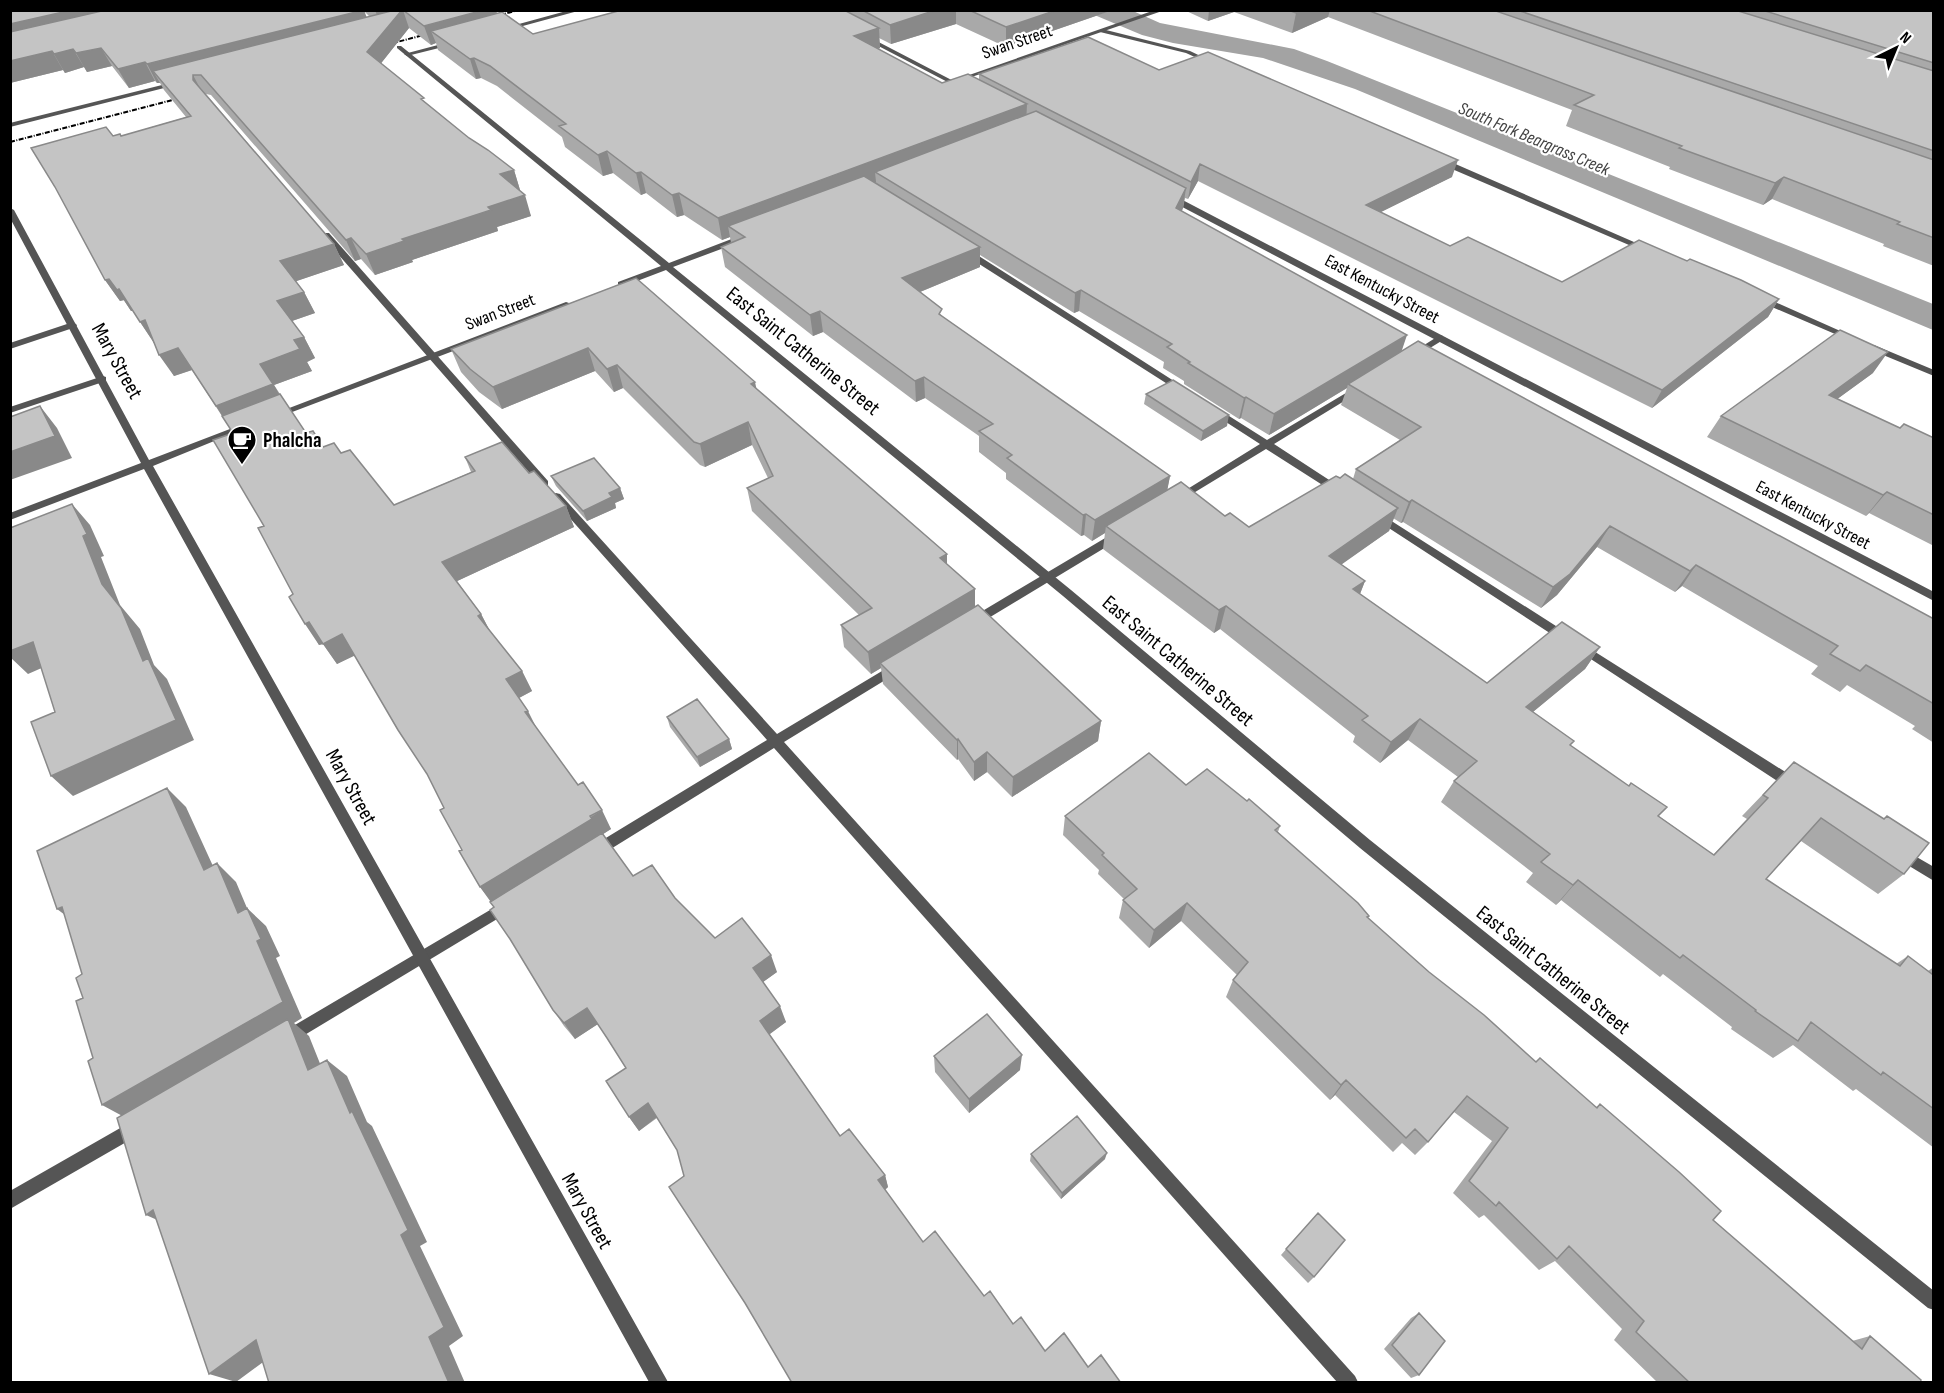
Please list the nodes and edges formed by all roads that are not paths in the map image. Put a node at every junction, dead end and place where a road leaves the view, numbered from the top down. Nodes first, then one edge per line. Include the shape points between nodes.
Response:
1 (575, 10) edge
2 (1161, 10) edge
3 (499, 30) edge
4 (1102, 31) junction
5 (858, 33) edge
6 (456, 42) edge
7 (1221, 67) edge
8 (184, 81) edge
9 (952, 82) junction
10 (973, 93) edge
11 (10, 125) edge
12 (1430, 156) edge
13 (1160, 192) edge
14 (10, 210) edge
15 (315, 222) edge
16 (751, 235) edge
17 (955, 245) edge
18 (1660, 255) edge
19 (669, 267) junction
20 (607, 290) edge
21 (1747, 293) edge
22 (574, 302) edge
23 (73, 325) junction
24 (1440, 338) junction
25 (1857, 340) edge
26 (1868, 345) edge
27 (10, 346) edge
28 (430, 356) junction
29 (1402, 362) edge
30 (1934, 373) edge
31 (103, 379) junction
32 (1363, 386) edge
33 (1196, 399) edge
34 (1206, 406) edge
35 (10, 411) edge
36 (266, 419) edge
37 (256, 423) edge
38 (1266, 445) junction
39 (149, 464) junction
40 (1346, 496) edge
41 (1168, 504) edge
42 (1366, 509) edge
43 (10, 517) edge
44 (1129, 528) edge
45 (1047, 577) junction
46 (1934, 597) edge
47 (956, 632) edge
48 (906, 662) edge
49 (775, 741) junction
50 (1804, 792) edge
51 (1894, 849) edge
52 (582, 860) edge
53 (1934, 875) edge
54 (522, 897) edge
55 (422, 959) junction
56 (272, 1047) edge
57 (151, 1118) edge
58 (10, 1201) edge
59 (1934, 1302) edge
60 (658, 1383) edge
61 (1349, 1383) edge

1 - 3 street
2 - 4 street, Swan Street
4 - 7 street via 1188,52
4 - 9 street, Swan Street
5 - 9 street
6 - 19 street, East Saint Catherine Street via 403,50
8 - 11 street
9 - 10 street
12 - 18 street
13 - 24 street, East Kentucky Street
14 - 23 street, Mary Street
15 - 28 street
16 - 19 street
17 - 33 street
19 - 20 street
19 - 45 street, East Saint Catherine Street
21 - 25 street
22 - 28 street, Swan Street
23 - 27 street
23 - 31 street, Mary Street
24 - 29 street
24 - 46 street, East Kentucky Street
26 - 30 street
28 - 36 street, Swan Street
28 - 49 street
31 - 35 street
31 - 39 street, Mary Street
32 - 38 street
34 - 38 street
37 - 39 street
38 - 40 street
38 - 41 street
39 - 43 street
39 - 55 street, Mary Street
42 - 50 street
44 - 45 street
45 - 47 street
45 - 59 street, East Saint Catherine Street via 1365,844
48 - 49 street
49 - 52 street
49 - 61 street
51 - 53 street
54 - 55 street
55 - 56 street
55 - 60 street, Mary Street
57 - 58 street

